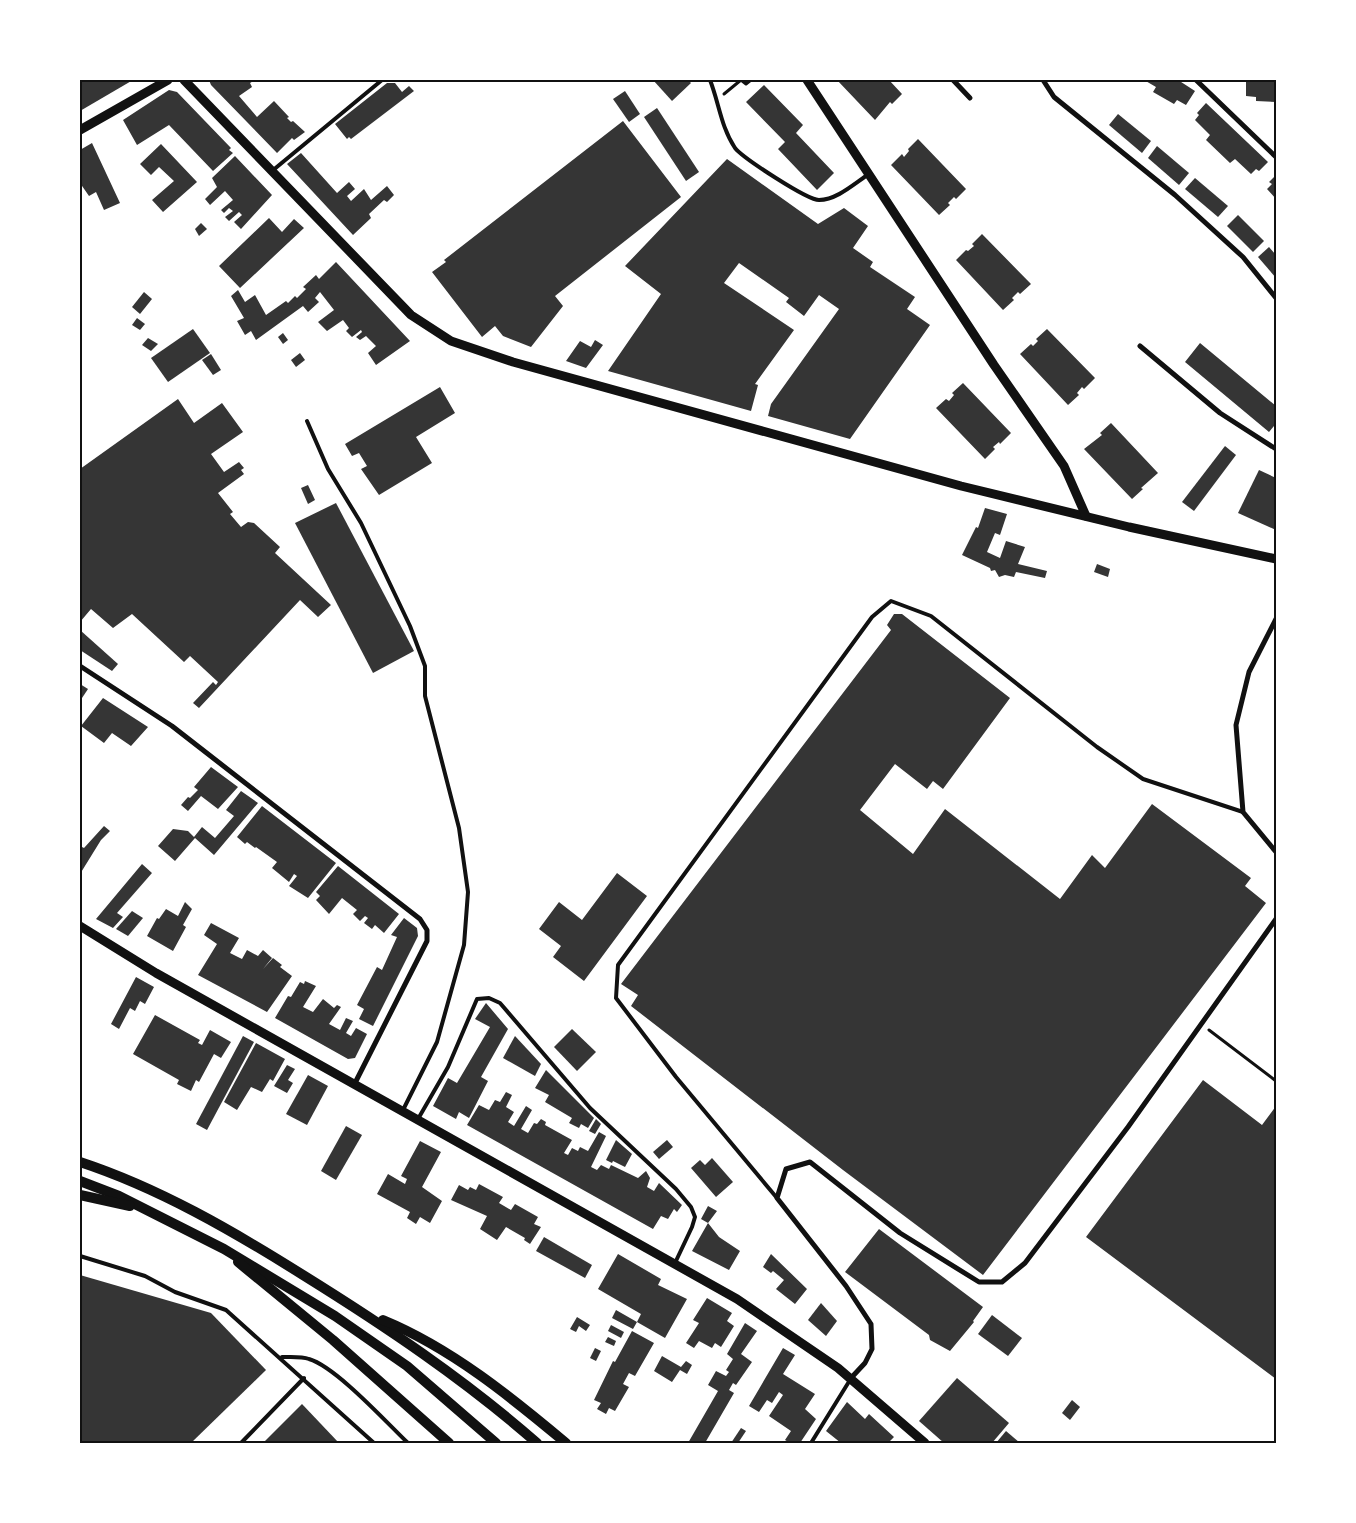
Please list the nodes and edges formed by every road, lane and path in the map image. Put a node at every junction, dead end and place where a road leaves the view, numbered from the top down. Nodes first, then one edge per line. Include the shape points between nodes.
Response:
1 (168, 80) edge
2 (184, 80) edge
3 (382, 80) edge
4 (710, 80) edge
5 (741, 80) edge
6 (750, 80) edge
7 (807, 80) edge
8 (1043, 80) edge
9 (1196, 80) edge
10 (954, 81) edge
11 (970, 98) dead end
12 (716, 102) junction
13 (80, 130) edge
14 (1276, 157) edge
15 (272, 171) junction
16 (870, 173) junction
17 (1276, 298) edge
18 (1140, 346) dead end
19 (306, 420) dead end
20 (1276, 449) edge
21 (1086, 516) junction
22 (1276, 558) edge
23 (1276, 619) edge
24 (80, 666) edge
25 (1243, 812) junction
26 (1276, 852) edge
27 (1276, 919) edge
28 (80, 926) edge
29 (1201, 1024) junction
30 (1276, 1081) edge
31 (355, 1083) junction
32 (403, 1110) junction
33 (418, 1119) junction
34 (80, 1162) edge
35 (80, 1181) edge
36 (80, 1195) edge
37 (777, 1198) junction
38 (152, 1212) junction
39 (224, 1249) junction
40 (80, 1256) edge
41 (675, 1263) junction
42 (358, 1309) junction
43 (281, 1357) junction
44 (304, 1378) junction
45 (851, 1378) junction
46 (241, 1443) edge
47 (374, 1443) edge
48 (408, 1443) edge
49 (449, 1443) edge
50 (496, 1443) edge
51 (537, 1443) edge
52 (566, 1443) edge
53 (811, 1443) edge
54 (924, 1443) edge

1 - 13 street
2 - 15 street
3 - 15 lane
4 - 12 lane
5 - 6 path via 746,84
5 - 12 path
7 - 16 street
8 - 17 street via 1054,97 1175,196 1243,257
9 - 14 street
10 - 11 street
12 - 16 lane via 736,150 786,186 818,201 833,198
15 - 21 street via 411,315 451,340 513,362 960,486
16 - 21 street via 994,365 1064,466
18 - 20 street via 1220,413
19 - 32 lane via 410,626 424,666 425,696 459,828 468,892 464,945 437,1042
21 - 22 street
23 - 25 street via 1249,672 1236,726
24 - 31 street via 172,726 420,919 427,930 427,941
25 - 26 street
25 - 37 lane via 1143,779 1097,747 931,616 891,601 872,617 618,965 616,998
27 - 29 street
28 - 31 street
29 - 30 path
29 - 37 street via 1025,1263 1002,1282 979,1282 900,1233 810,1162 786,1169
31 - 32 street
32 - 33 street
33 - 41 street
33 - 41 lane via 448,1067 477,999 489,998 500,1003 590,1108 691,1207 695,1217
34 - 42 main road via 139,1186 248,1241
35 - 38 main road
36 - 38 main road
37 - 45 street via 872,1324 872,1348
38 - 39 main road
39 - 49 main road
39 - 50 main road via 386,1350
40 - 43 lane via 145,1276 175,1292 226,1310
41 - 45 street via 738,1298
42 - 51 main road via 412,1345
42 - 52 main road via 416,1335 475,1372
43 - 44 lane
43 - 48 lane via 315,1361 347,1384
44 - 46 lane
44 - 47 lane
45 - 53 lane
45 - 54 street

